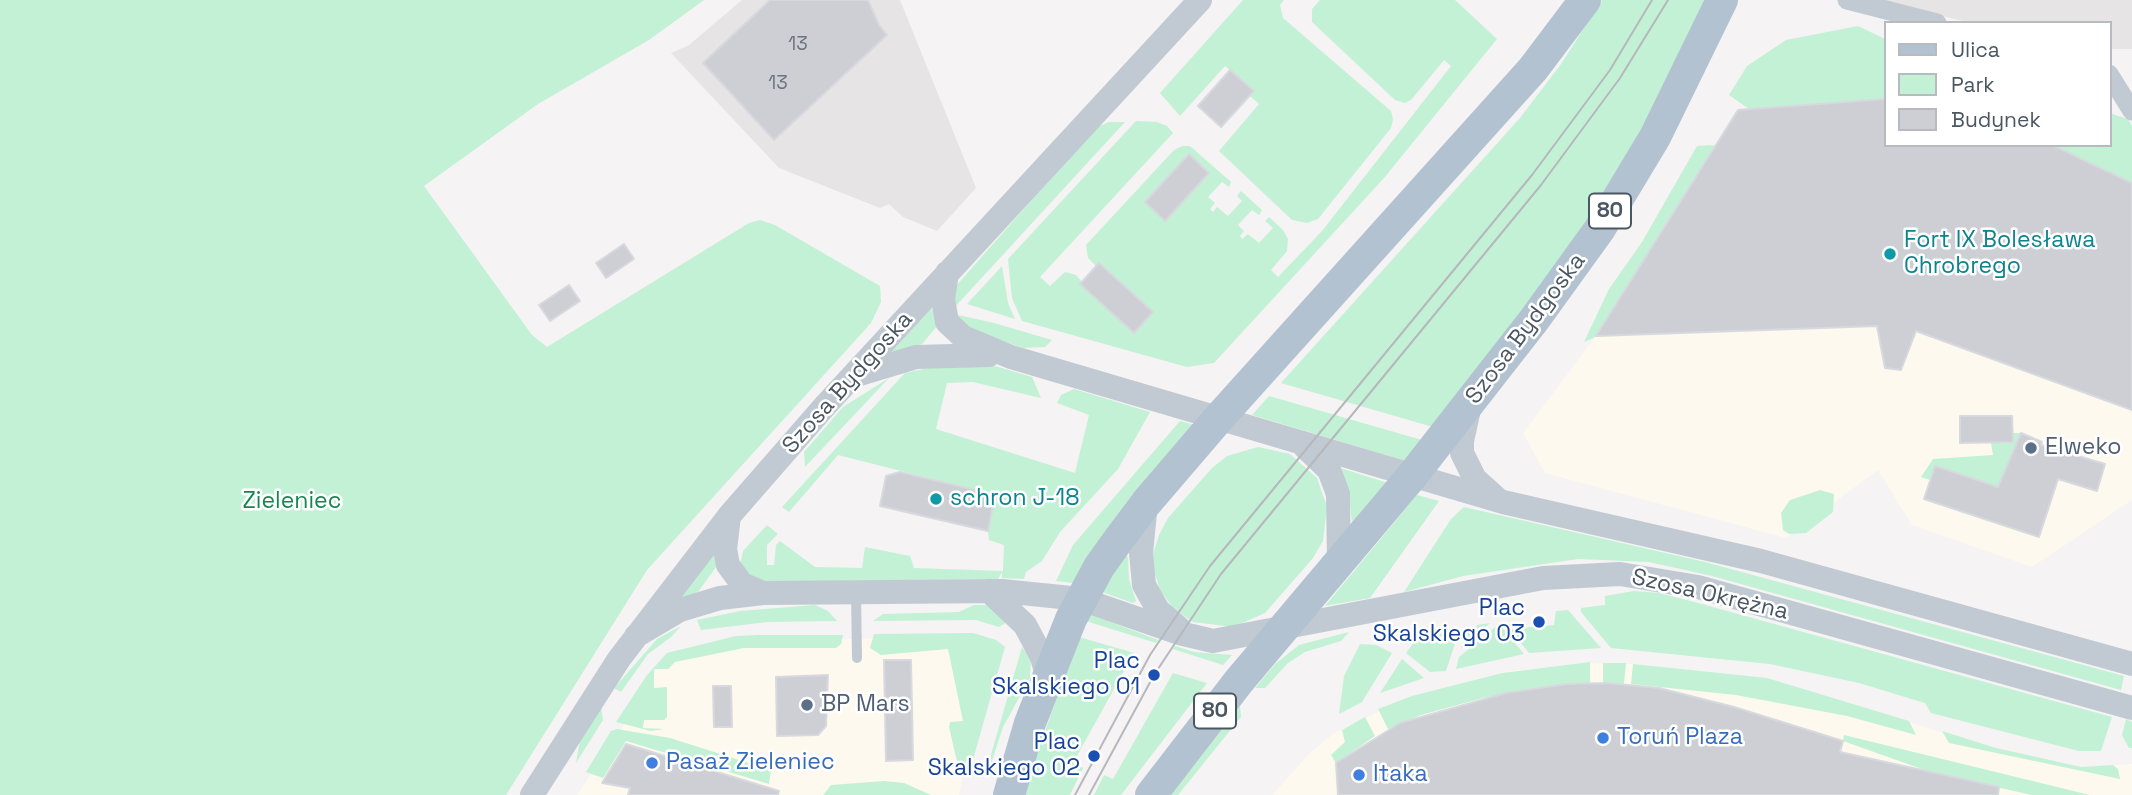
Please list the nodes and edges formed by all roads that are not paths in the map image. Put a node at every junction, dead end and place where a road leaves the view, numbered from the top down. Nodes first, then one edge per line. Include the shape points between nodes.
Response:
1 (1200, 0) edge
2 (1585, 0) edge
3 (1722, 0) edge
4 (1847, 0) edge
5 (1929, 21) edge
6 (2111, 77) edge
7 (2132, 111) edge
8 (947, 273) junction
9 (1011, 357) junction
10 (853, 376) junction
11 (1470, 404) junction
12 (1218, 419) junction
13 (1293, 440) junction
14 (1412, 476) junction
15 (1503, 502) junction
16 (1146, 503) junction
17 (729, 516) junction
18 (1339, 563) junction
19 (989, 591) junction
20 (763, 593) junction
21 (856, 593) junction
22 (1082, 599) junction
23 (1282, 630) junction
24 (636, 636) junction
25 (1198, 639) junction
26 (857, 658) dead end
27 (2132, 664) edge
28 (1047, 675) junction
29 (2132, 708) edge
30 (531, 795) edge
31 (1009, 795) edge
32 (1151, 795) edge

1 - 8 street, Szosa Bydgoska
2 - 12 main road via 1524,79
3 - 11 main road, Szosa Bydgoska / 80 via 1655,137 1599,230
4 - 5 street
6 - 7 street
8 - 9 street via 943,310 947,322 963,337
8 - 10 street, Szosa Bydgoska
9 - 10 street via 937,354
9 - 12 street, Szosa Okrężna
10 - 17 street, Szosa Bydgoska
11 - 14 main road, Szosa Bydgoska / 80
11 - 15 street via 1462,453 1475,479
12 - 13 street, Szosa Okrężna
12 - 16 main road
13 - 14 street, Szosa Okrężna
13 - 18 street, Szosa Okrężna via 1317,455 1338,494
14 - 15 street, Szosa Okrężna
14 - 18 main road, Szosa Bydgoska / 80
15 - 27 street, Szosa Okrężna via 1761,561
16 - 22 main road
16 - 25 street via 1140,570 1147,592 1170,622
17 - 20 street via 725,550 729,565 742,584
17 - 24 street, Szosa Bydgoska
18 - 23 main road, 80
19 - 21 street, Szosa Okrężna
19 - 22 street, Szosa Okrężna
19 - 28 street via 1025,625
20 - 21 street, Szosa Okrężna
20 - 24 street, Szosa Okrężna via 680,610
21 - 26 lane
22 - 25 street, Szosa Okrężna
22 - 28 main road
23 - 25 street, Szosa Okrężna via 1232,639
23 - 29 street, Szosa Okrężna via 1535,579 1620,574 1698,587
23 - 32 main road, 80
24 - 30 street, Szosa Bydgoska
28 - 31 main road

